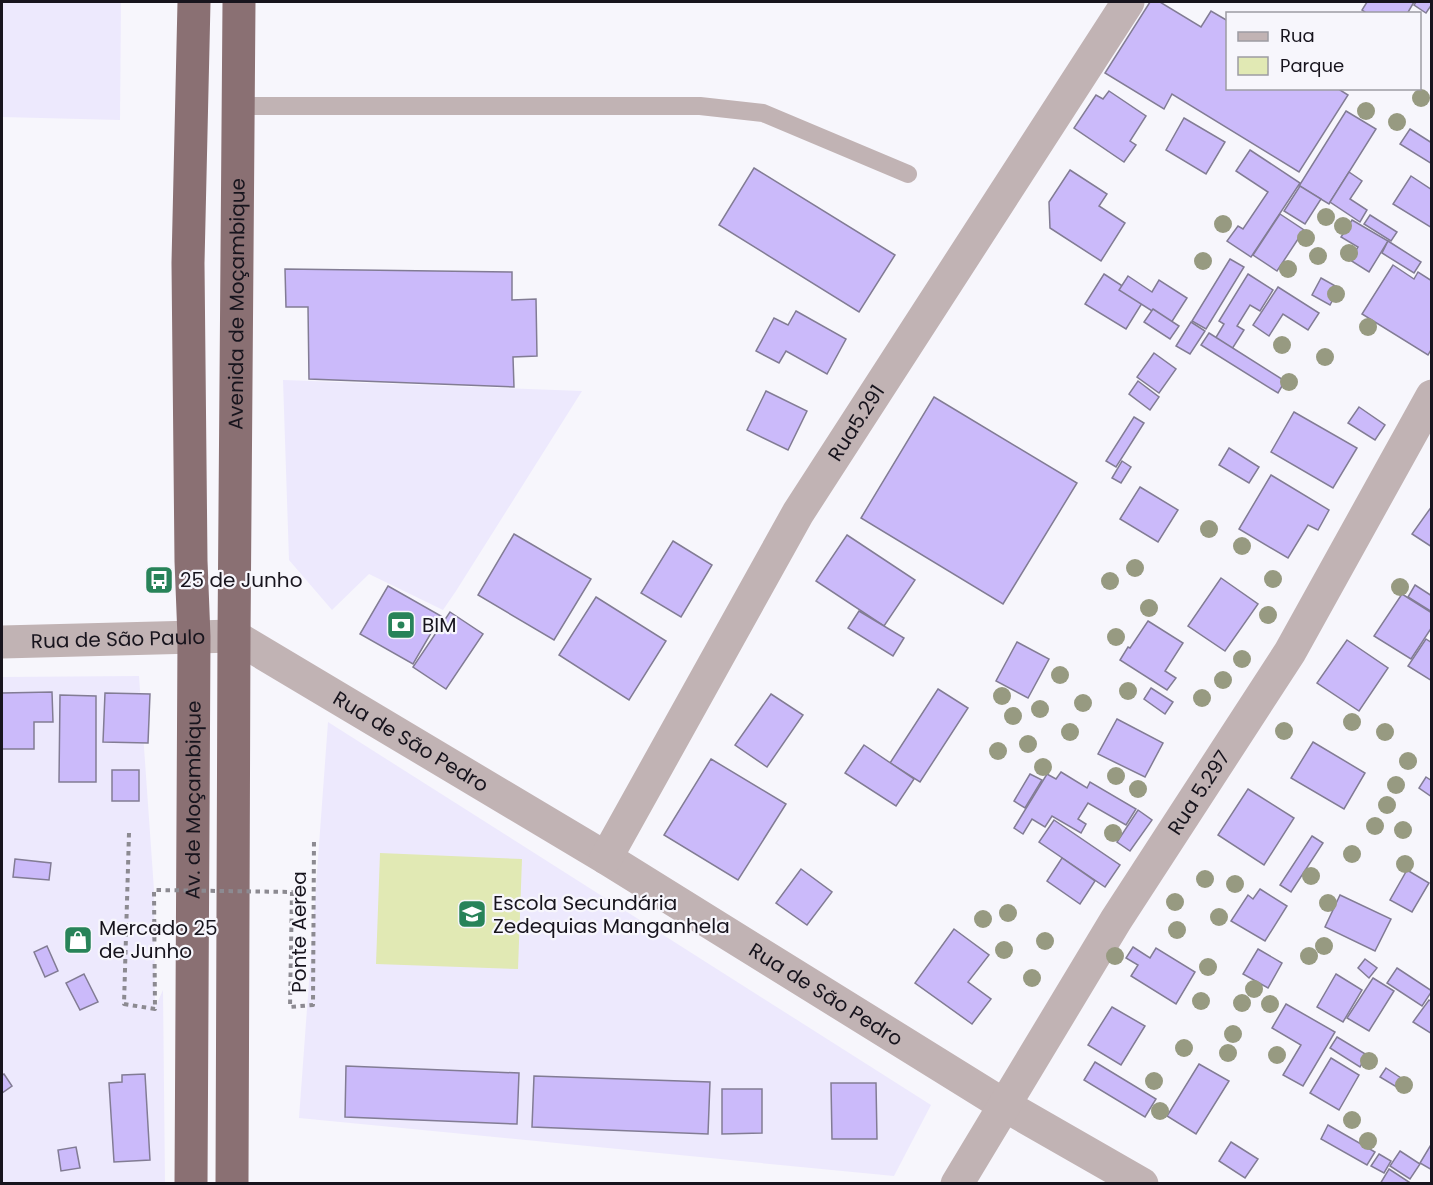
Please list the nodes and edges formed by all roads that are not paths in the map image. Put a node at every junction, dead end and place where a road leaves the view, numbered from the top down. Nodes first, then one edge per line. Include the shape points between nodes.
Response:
1 (194, 2) edge
2 (239, 2) edge
3 (1128, 2) edge
4 (238, 106) junction
5 (908, 174) dead end
6 (1431, 396) edge
7 (235, 621) junction
8 (194, 637) junction
9 (2, 642) edge
10 (606, 858) junction
11 (1004, 1105) junction
12 (191, 1184) edge
13 (232, 1184) edge
14 (957, 1184) edge
15 (1142, 1184) edge

1 - 8 highway, Av. de Moçambique via 188,263
2 - 4 highway, Avenida de Moçambique
3 - 10 street, Rua5.291 via 798,513
4 - 5 lane via 700,106 763,113
4 - 7 highway, Avenida de Moçambique
6 - 11 street, Rua 5.297 via 1290,652 1116,920
7 - 8 street, Rua de São Paulo
7 - 10 street, Rua de São Pedro
7 - 13 highway, Av. de Moçambique
8 - 9 street, Rua de São Paulo
8 - 12 highway, Av. de Moçambique
10 - 11 street, Rua de São Pedro
11 - 14 street, Rua 5.297
11 - 15 street, Rua de São Pedro

